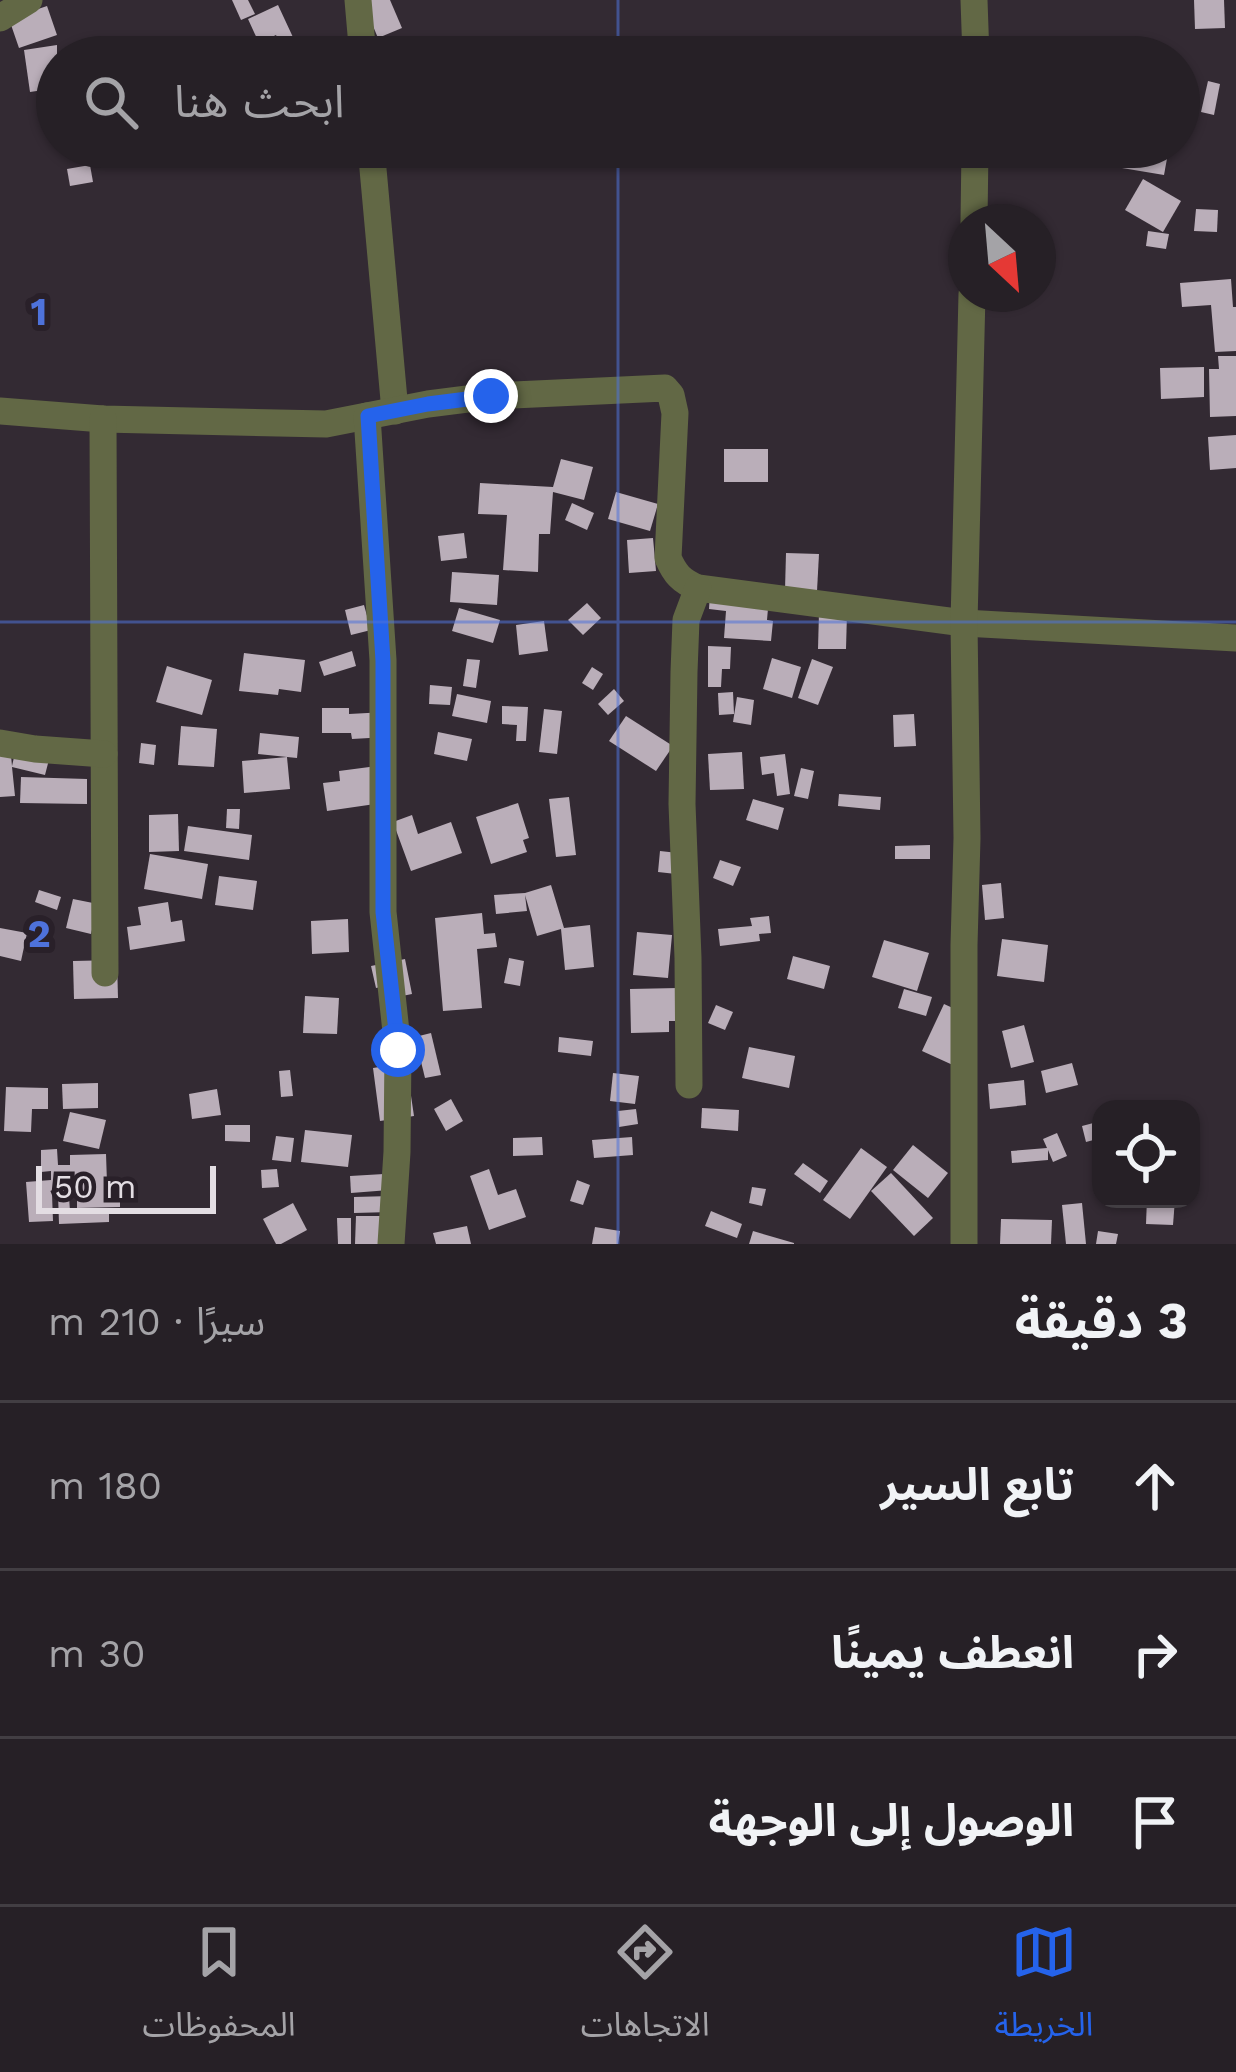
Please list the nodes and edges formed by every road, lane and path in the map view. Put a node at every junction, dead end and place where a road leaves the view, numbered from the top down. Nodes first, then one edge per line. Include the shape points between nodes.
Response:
1 (29, 0) edge
2 (358, 0) edge
3 (974, 0) edge
4 (0, 18) edge
5 (361, 36) edge
6 (975, 36) edge
7 (372, 168) edge
8 (975, 168) edge
9 (974, 204) edge
10 (972, 312) edge
11 (0, 411) edge
12 (381, 413) junction
13 (103, 418) junction
14 (698, 588) junction
15 (964, 623) junction
16 (1236, 638) edge
17 (0, 743) edge
18 (104, 754) junction
19 (105, 973) dead end
20 (689, 1084) dead end
21 (391, 1244) edge
22 (964, 1244) edge

1 - 4 street
2 - 5 street
3 - 6 street
7 - 12 street
8 - 9 street
10 - 15 street
11 - 13 street
12 - 13 street via 296,425
12 - 14 street via 491,396 665,388 674,403 668,558 682,581
12 - 21 street via 383,912 398,1050
13 - 18 street
14 - 15 street
14 - 20 street via 686,620 683,672
15 - 16 street
15 - 22 street
17 - 18 street
18 - 19 street

